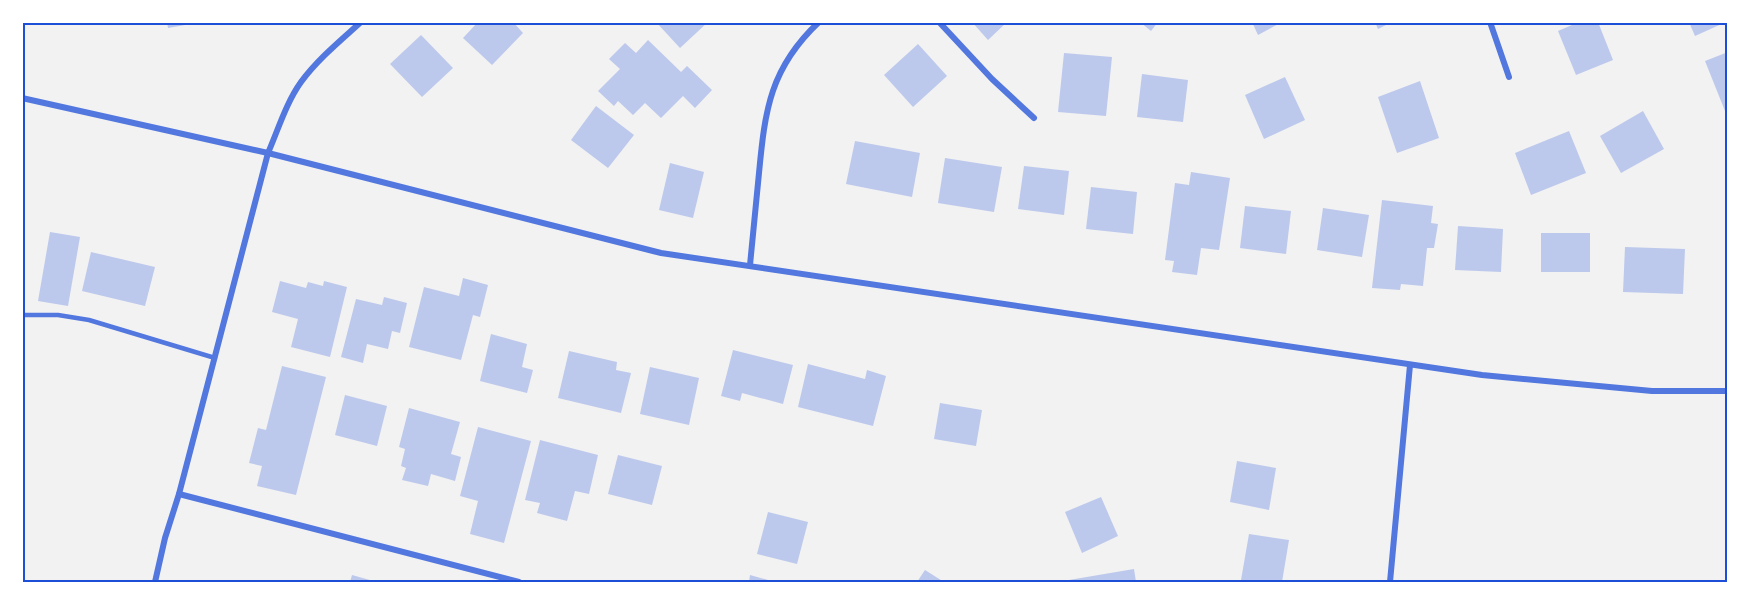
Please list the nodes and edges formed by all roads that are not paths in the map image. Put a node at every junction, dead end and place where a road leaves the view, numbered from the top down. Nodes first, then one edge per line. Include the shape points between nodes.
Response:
1 (361, 22) edge
2 (819, 22) edge
3 (939, 22) edge
4 (1490, 22) edge
5 (1509, 77) dead end
6 (22, 98) edge
7 (1034, 118) dead end
8 (268, 153) junction
9 (750, 265) junction
10 (22, 315) edge
11 (215, 358) junction
12 (1410, 365) junction
13 (1728, 391) edge
14 (179, 494) junction
15 (155, 582) edge
16 (517, 582) edge
17 (1390, 582) edge

1 - 8 street via 301,83
2 - 9 street via 797,46 772,92 764,122
3 - 7 street
4 - 5 street
6 - 8 street
8 - 9 street via 661,252
8 - 11 street
9 - 12 street
10 - 11 lane via 89,320
11 - 14 street
12 - 13 street via 1652,391
12 - 17 street
14 - 15 street
14 - 16 street

